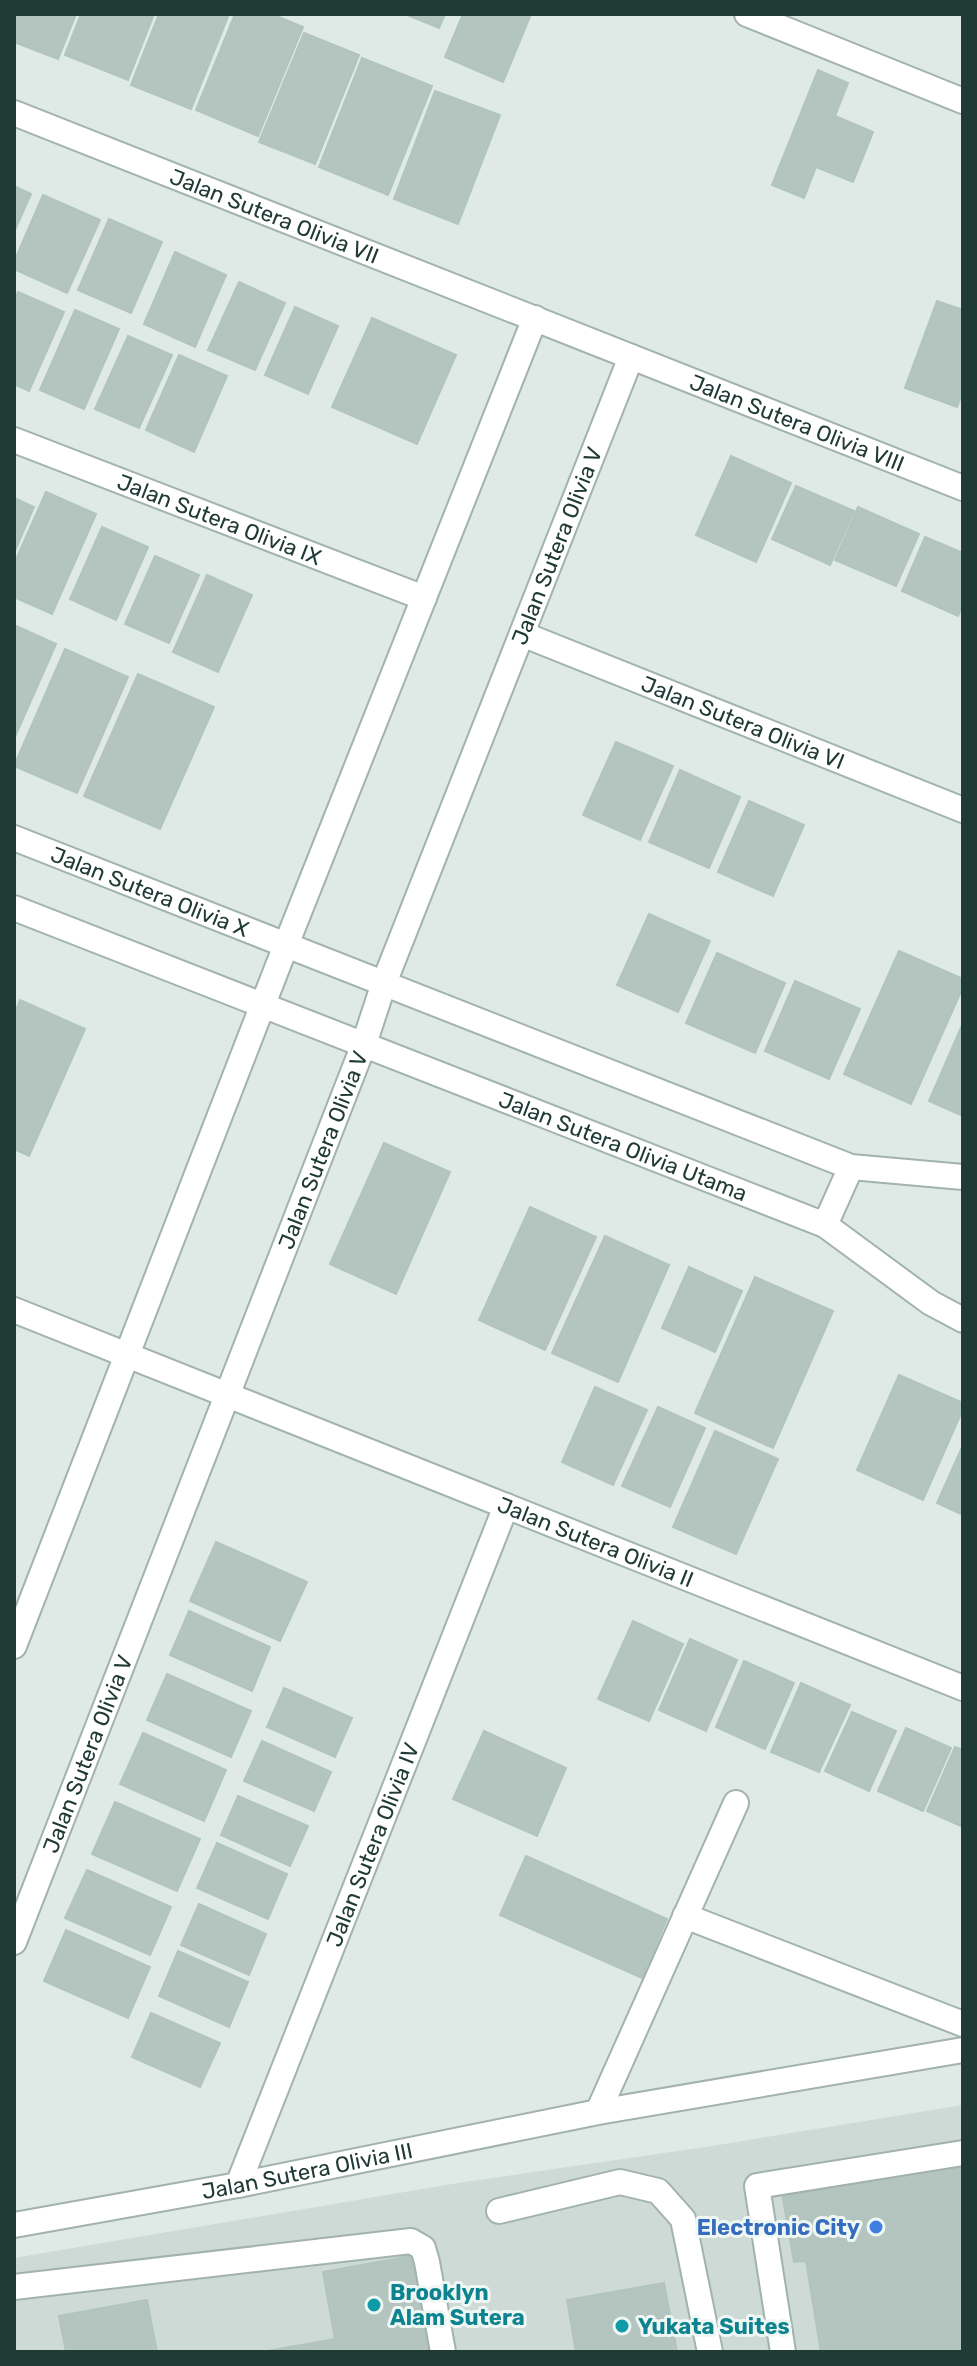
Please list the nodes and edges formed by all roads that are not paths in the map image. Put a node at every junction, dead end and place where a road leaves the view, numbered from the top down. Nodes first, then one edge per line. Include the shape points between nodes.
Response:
1 (747, 14) edge
2 (963, 101) edge
3 (14, 113) edge
4 (535, 318) junction
5 (631, 357) junction
6 (14, 440) edge
7 (963, 488) edge
8 (424, 598) junction
9 (522, 634) junction
10 (963, 810) edge
11 (14, 838) edge
12 (14, 908) edge
13 (286, 945) junction
14 (384, 983) junction
15 (264, 1005) junction
16 (364, 1044) junction
17 (851, 1167) junction
18 (963, 1177) edge
19 (825, 1225) junction
20 (14, 1310) edge
21 (963, 1320) edge
22 (127, 1355) junction
23 (227, 1395) junction
24 (506, 1506) junction
25 (15, 1641) edge
26 (963, 1688) edge
27 (736, 1803) dead end
28 (685, 1916) junction
29 (14, 1942) edge
30 (963, 2024) edge
31 (963, 2050) edge
32 (598, 2112) junction
33 (963, 2153) edge
34 (238, 2185) junction
35 (499, 2211) dead end
36 (14, 2225) edge
37 (14, 2287) edge
38 (443, 2352) edge
39 (710, 2352) edge
40 (783, 2352) edge

1 - 2 street
3 - 4 street, Jalan Sutera Olivia VII
4 - 5 street, Jalan Sutera Olivia VII
4 - 8 street
5 - 7 street, Jalan Sutera Olivia VIII
5 - 9 street, Jalan Sutera Olivia V
6 - 8 street, Jalan Sutera Olivia IX
8 - 13 street
9 - 10 street, Jalan Sutera Olivia VI
9 - 14 street, Jalan Sutera Olivia V
11 - 13 street, Jalan Sutera Olivia X
12 - 15 street
13 - 14 street
13 - 15 street
14 - 16 street, Jalan Sutera Olivia V
14 - 17 street
15 - 16 street, Jalan Sutera Olivia Utama
15 - 22 street
16 - 19 street, Jalan Sutera Olivia Utama
16 - 23 street, Jalan Sutera Olivia V
17 - 18 street
17 - 19 street
19 - 21 street, Jalan Sutera Olivia Utama via 931,1303
20 - 22 street, Jalan Sutera Olivia II
22 - 23 street, Jalan Sutera Olivia II
22 - 25 street
23 - 24 street, Jalan Sutera Olivia II
23 - 29 street, Jalan Sutera Olivia V
24 - 26 street, Jalan Sutera Olivia II
24 - 34 street, Jalan Sutera Olivia IV
27 - 28 street
28 - 30 street
28 - 32 street
31 - 32 street, Jalan Sutera Olivia III
32 - 34 street, Jalan Sutera Olivia III
33 - 40 street via 757,2186
34 - 36 street, Jalan Sutera Olivia III
35 - 39 street via 620,2182 658,2191 683,2219
37 - 38 street via 411,2241 423,2248

